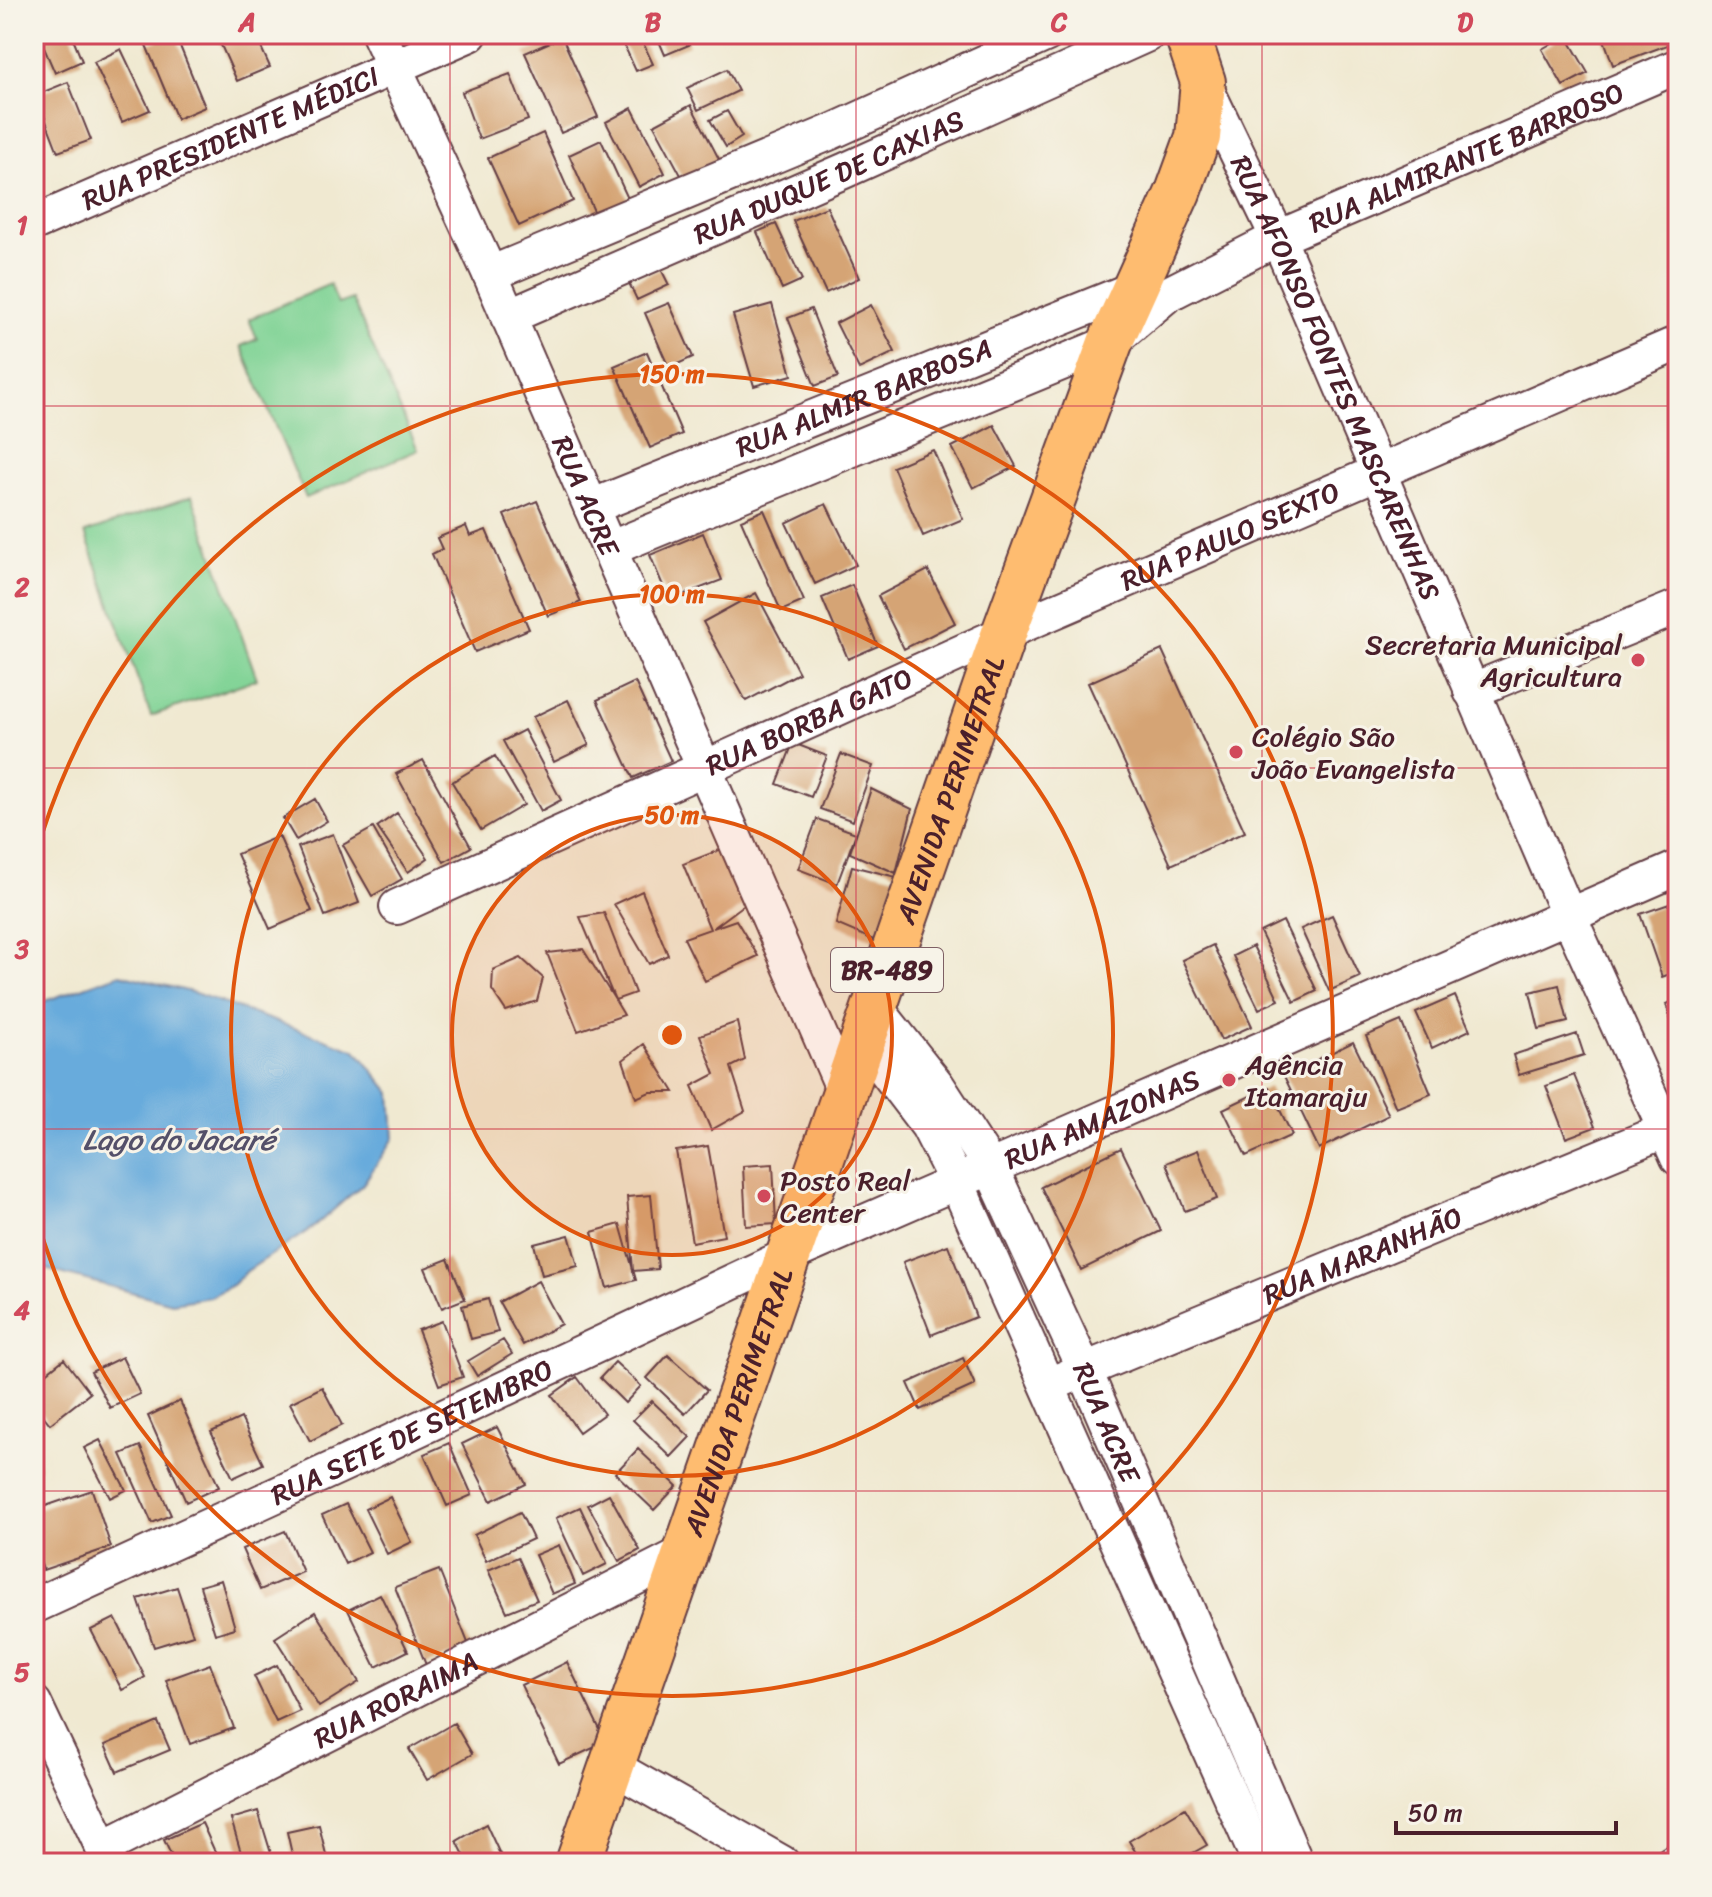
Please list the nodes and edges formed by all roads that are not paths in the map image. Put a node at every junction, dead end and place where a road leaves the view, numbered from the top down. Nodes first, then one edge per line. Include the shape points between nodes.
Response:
1 (379, 34) edge
2 (470, 34) edge
3 (1047, 34) edge
4 (1148, 34) edge
5 (1187, 34) edge
6 (1678, 66) edge
7 (394, 68) junction
8 (1203, 82) junction
9 (831, 132) junction
10 (846, 170) junction
11 (34, 223) edge
12 (1278, 238) junction
13 (490, 274) junction
14 (1152, 291) junction
15 (508, 317) junction
16 (1110, 343) junction
17 (1678, 343) edge
18 (1376, 472) junction
19 (591, 507) junction
20 (609, 549) junction
21 (1678, 607) edge
22 (1004, 633) junction
23 (1471, 691) junction
24 (705, 766) junction
25 (1678, 868) edge
26 (397, 907) dead end
27 (1568, 914) junction
28 (869, 1024) junction
29 (845, 1093) junction
30 (1674, 1137) edge
31 (991, 1168) junction
32 (957, 1183) junction
33 (789, 1255) junction
34 (1084, 1369) junction
35 (1048, 1385) junction
36 (688, 1551) junction
37 (34, 1606) edge
38 (34, 1703) edge
39 (613, 1767) junction
40 (106, 1855) edge
41 (1678, 1860) edge
42 (578, 1863) edge
43 (782, 1863) edge
44 (1260, 1863) edge
45 (1296, 1863) edge
46 (1672, 1863) edge

1 - 7 street, RUA ACRE
2 - 7 street, RUA PRESIDENTE MÉDICI
3 - 9 street, RUA DUQUE DE CAXIAS
4 - 10 street, RUA DUQUE DE CAXIAS
5 - 8 main road, BR-489
6 - 12 street, RUA ALMIRANTE BARROSO
7 - 11 street, RUA PRESIDENTE MÉDICI
7 - 13 street, RUA ACRE
8 - 12 street, RUA AFONSO FONTES MASCARENHAS
8 - 14 main road, AVENIDA PERIMETRAL / BR-489 via 1198,137
9 - 10 street
9 - 13 street, RUA DUQUE DE CAXIAS
10 - 15 street, RUA DUQUE DE CAXIAS
12 - 14 street, RUA ALMIRANTE BARROSO
12 - 18 street, RUA AFONSO FONTES MASCARENHAS
13 - 15 street, RUA ACRE
14 - 16 main road, AVENIDA PERIMETRAL / BR-489
14 - 19 street, RUA ALMIR BARBOSA
15 - 19 street, RUA ACRE
16 - 20 street, RUA ALMIR BARBOSA
16 - 22 main road, AVENIDA PERIMETRAL / BR-489
17 - 18 street, RUA PAULO SEXTO
18 - 22 street, RUA PAULO SEXTO
18 - 23 street, RUA AFONSO FONTES MASCARENHAS
19 - 20 street, RUA ACRE
20 - 24 street, RUA ACRE
21 - 23 street
22 - 24 street, RUA BORBA GATO
22 - 28 main road, AVENIDA PERIMETRAL / BR-489
23 - 27 street, RUA AFONSO FONTES MASCARENHAS
24 - 26 street, RUA BORBA GATO
24 - 29 street, RUA ACRE
25 - 27 street, RUA AMAZONAS
27 - 30 street, RUA AFONSO FONTES MASCARENHAS
27 - 31 street, RUA AMAZONAS
28 - 29 main road, AVENIDA PERIMETRAL / BR-489
28 - 31 street, RUA ACRE via 937,1085
28 - 32 street, RUA ACRE
29 - 33 main road, AVENIDA PERIMETRAL / BR-489
30 - 34 street, RUA MARANHÃO
31 - 32 street, RUA AMAZONAS
31 - 34 street, RUA ACRE
32 - 33 street, RUA AMAZONAS
32 - 35 street, RUA ACRE
33 - 36 main road, AVENIDA PERIMETRAL / BR-489
33 - 37 street, RUA SETE DE SETEMBRO
34 - 35 street, RUA MARANHÃO
34 - 45 street, RUA ACRE
35 - 44 street, RUA ACRE
36 - 39 main road, AVENIDA PERIMETRAL / BR-489
36 - 40 street, RUA RORAIMA
38 - 40 street
39 - 42 main road, AVENIDA PERIMETRAL / BR-489
39 - 43 street
41 - 46 street

